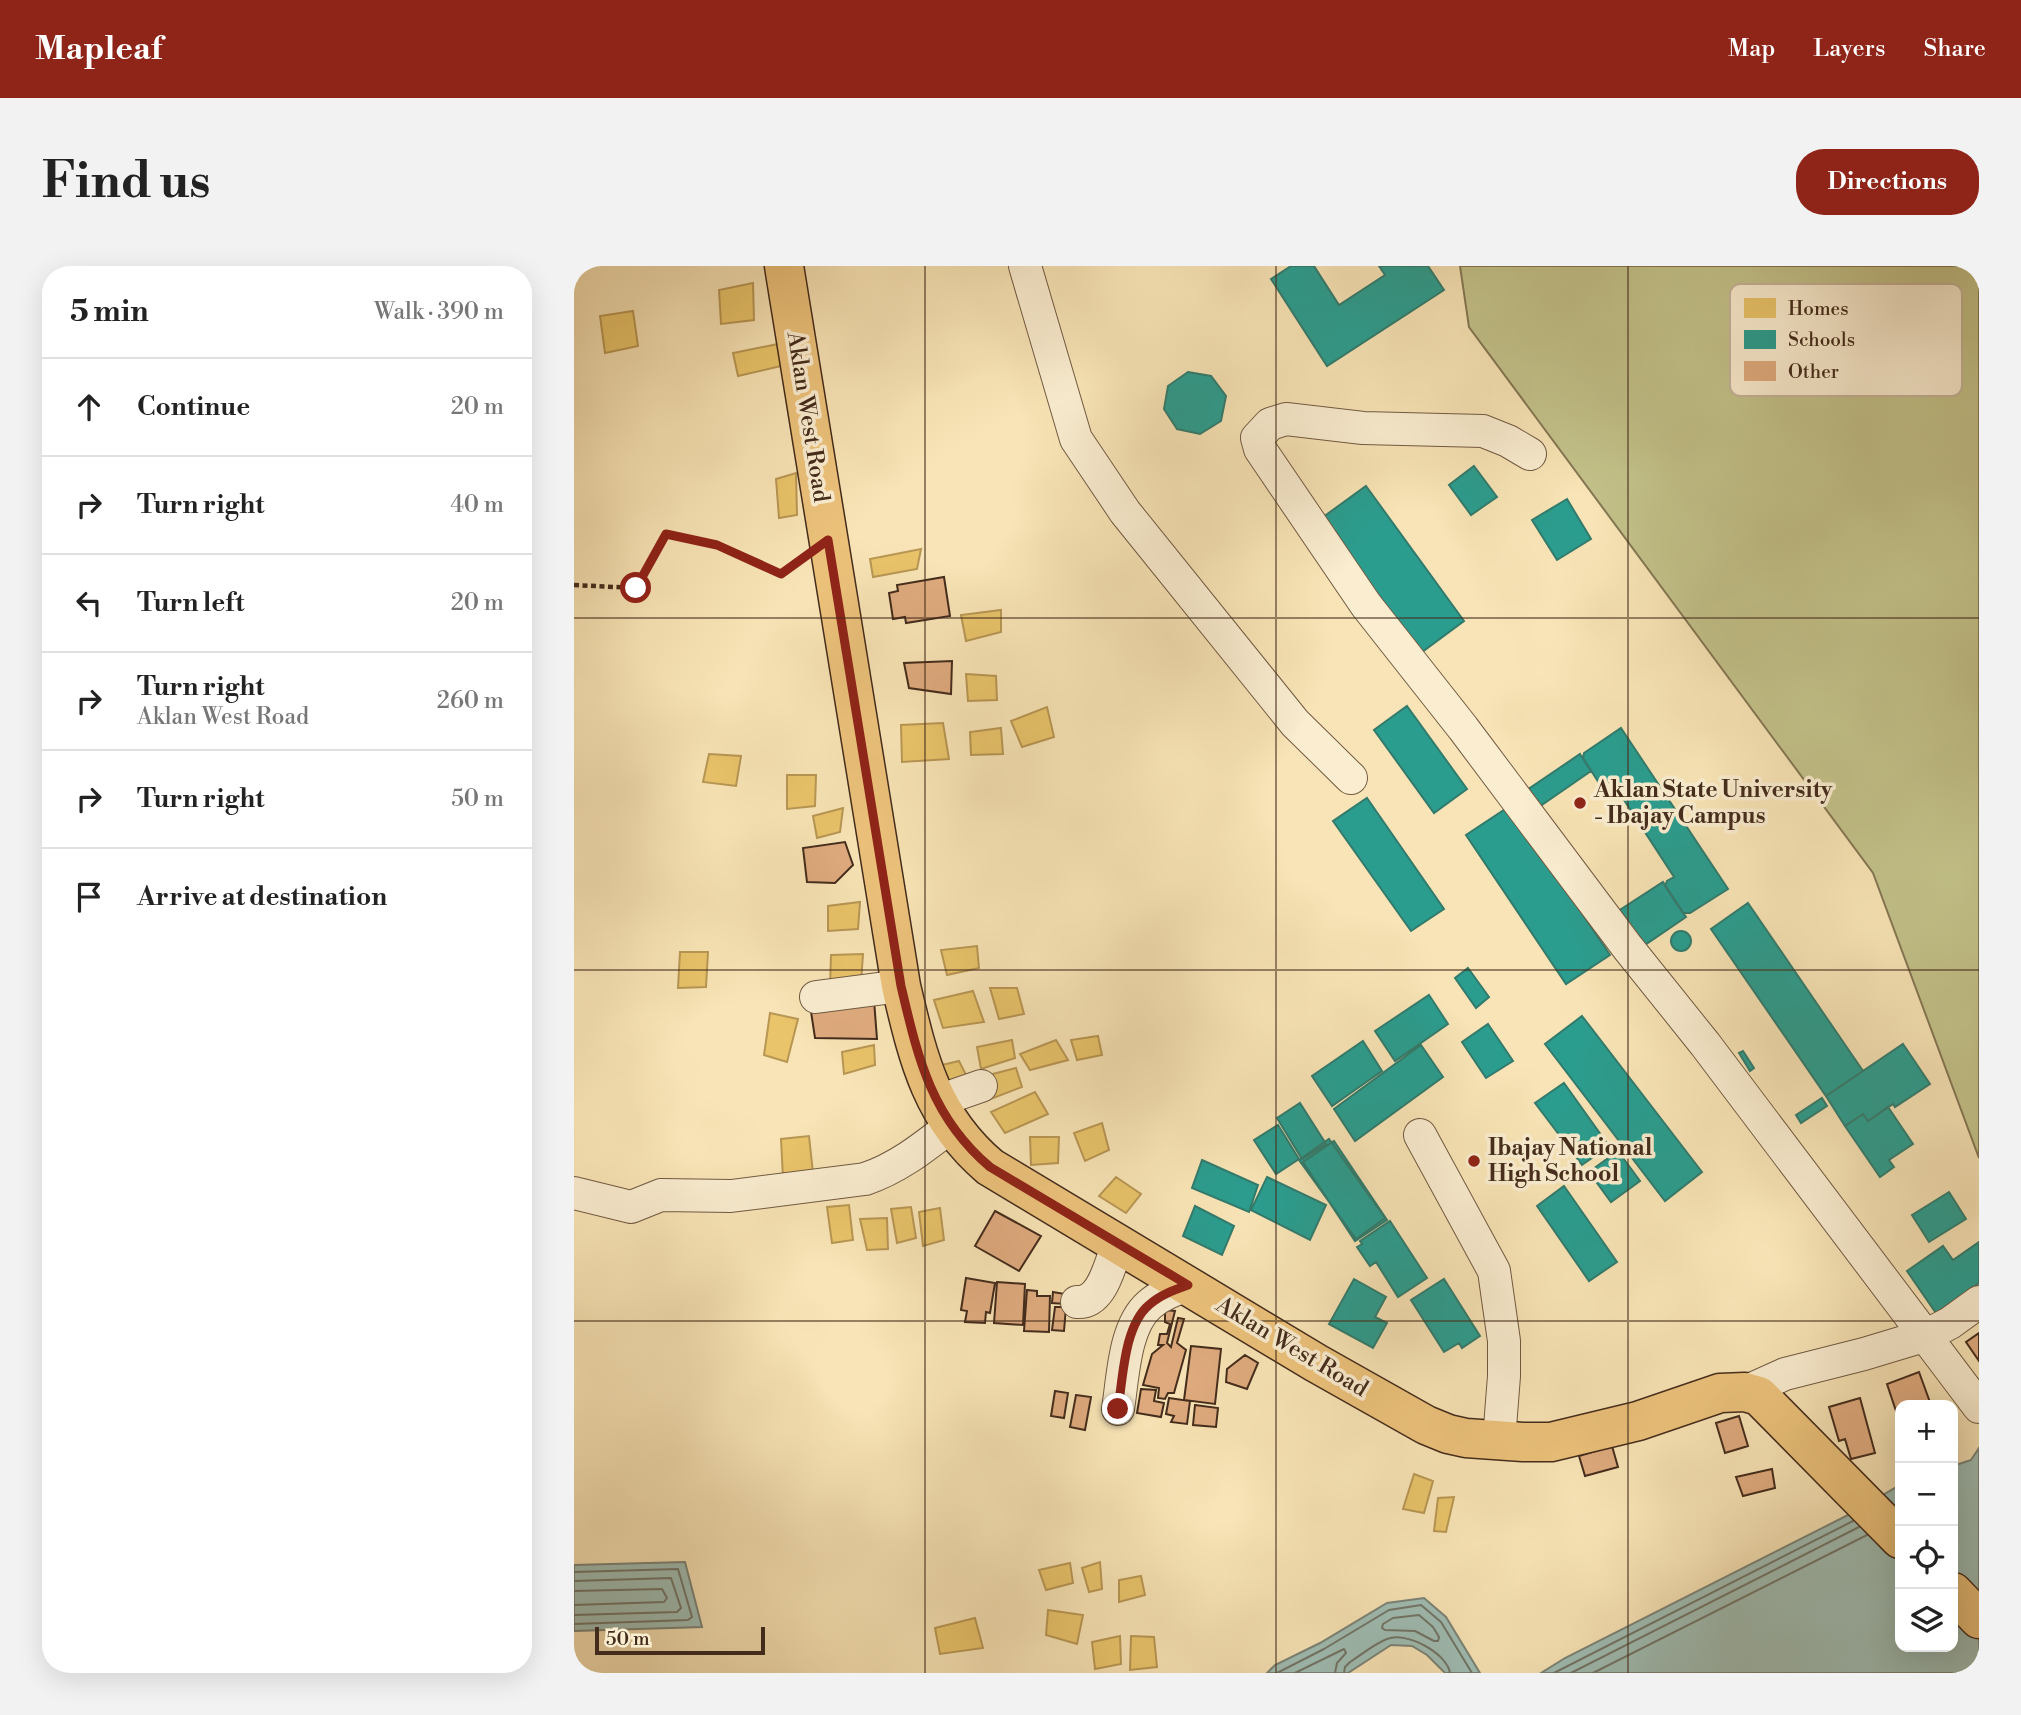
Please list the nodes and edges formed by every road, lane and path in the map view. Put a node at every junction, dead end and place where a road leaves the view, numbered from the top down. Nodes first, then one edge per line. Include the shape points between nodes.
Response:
1 (784, 266) edge
2 (1026, 266) edge
3 (1530, 454) dead end
4 (828, 540) junction
5 (574, 585) edge
6 (1351, 778) dead end
7 (901, 986) junction
8 (816, 997) dead end
9 (981, 1086) dead end
10 (944, 1114) junction
11 (1420, 1135) dead end
12 (574, 1192) edge
13 (1118, 1244) junction
14 (1188, 1285) junction
15 (1077, 1301) dead end
16 (1979, 1302) edge
17 (1927, 1335) junction
18 (1745, 1392) junction
19 (1979, 1407) edge
20 (1118, 1409) dead end
21 (1499, 1440) junction
22 (1895, 1534) edge
23 (1958, 1597) edge
24 (1979, 1619) edge

1 - 4 main road, Aklan West Road
2 - 6 street via 1076,439 1125,512 1286,713
3 - 17 street via 1483,432 1363,428 1286,419 1270,424 1257,438 1260,449 1366,605
4 - 5 path via 781,574 717,545 666,534 636,588
4 - 7 main road, Aklan West Road
7 - 8 street
7 - 10 main road, Aklan West Road via 913,1040
9 - 10 street
10 - 12 street via 907,1159 866,1179 731,1196 661,1195 631,1207
10 - 13 main road, Aklan West Road via 968,1147 990,1167
11 - 21 street via 1494,1270 1504,1341
13 - 14 main road, Aklan West Road
13 - 15 street via 1097,1294
14 - 20 street via 1150,1304 1135,1322
14 - 21 main road, Aklan West Road via 1426,1425 1466,1438
16 - 17 street
17 - 18 street via 1784,1374
17 - 19 street
18 - 21 main road, Aklan West Road via 1720,1393 1638,1421 1552,1442
18 - 22 main road via 1759,1396
23 - 24 main road

